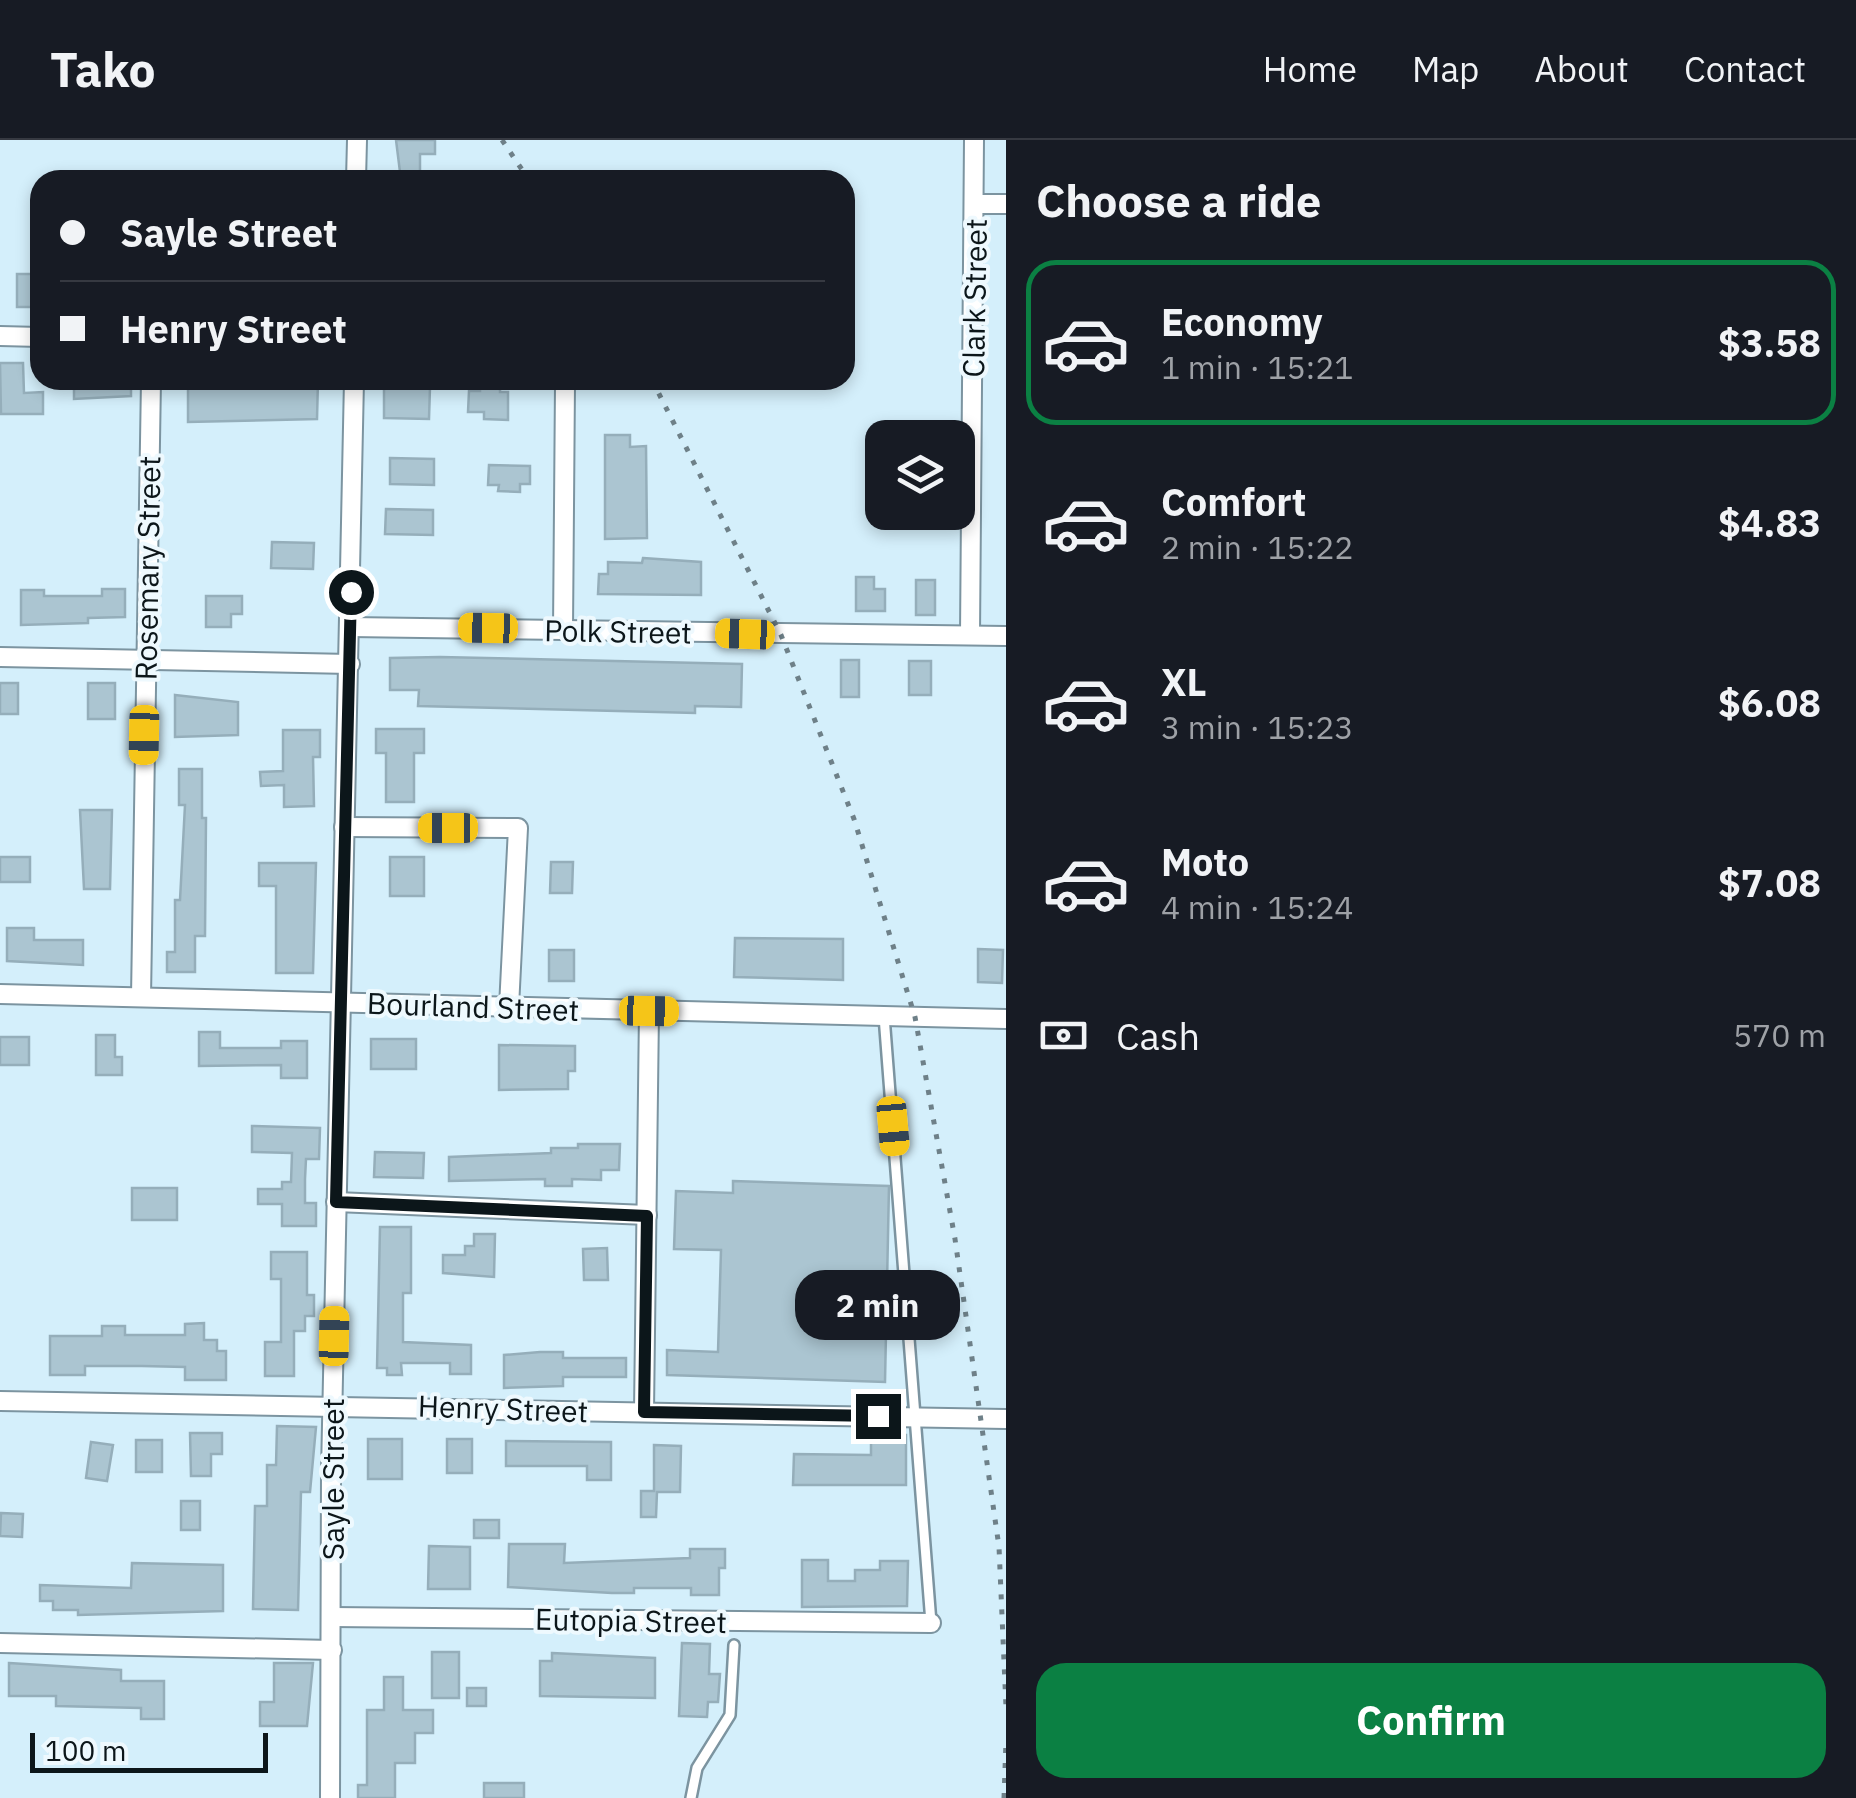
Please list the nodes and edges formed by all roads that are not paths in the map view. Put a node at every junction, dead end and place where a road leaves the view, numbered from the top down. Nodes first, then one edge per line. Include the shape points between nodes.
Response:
1 (358, 140) edge
2 (974, 140) edge
3 (356, 170) edge
4 (974, 204) junction
5 (1006, 204) edge
6 (0, 336) edge
7 (30, 337) edge
8 (151, 390) edge
9 (354, 390) edge
10 (565, 390) edge
11 (350, 627) junction
12 (564, 630) junction
13 (970, 635) junction
14 (1006, 636) edge
15 (0, 657) edge
16 (145, 660) junction
17 (350, 664) junction
18 (344, 827) junction
19 (0, 994) edge
20 (141, 997) junction
21 (340, 1002) junction
22 (509, 1007) junction
23 (649, 1011) junction
24 (884, 1016) junction
25 (1006, 1019) edge
26 (336, 1202) junction
27 (647, 1216) junction
28 (0, 1401) edge
29 (333, 1404) junction
30 (644, 1412) junction
31 (917, 1416) junction
32 (1006, 1419) edge
33 (332, 1617) junction
34 (931, 1623) joint
35 (0, 1643) edge
36 (734, 1645) dead end
37 (332, 1650) junction
38 (330, 1798) edge
39 (691, 1798) edge

1 - 3 street
2 - 4 street, Clark Street
4 - 5 street
4 - 13 street, Clark Street
6 - 7 street
8 - 16 street, Rosemary Street
9 - 11 street, Sayle Street
10 - 12 street
11 - 12 street, Polk Street
11 - 17 street, Sayle Street
12 - 13 street, Polk Street
13 - 14 street, Polk Street
15 - 16 street
16 - 17 street
16 - 20 street, Rosemary Street
17 - 18 street, Sayle Street
18 - 21 street, Sayle Street
18 - 22 street via 518,828
19 - 20 street, Bourland Street
20 - 21 street, Bourland Street
21 - 22 street, Bourland Street
21 - 26 street, Sayle Street
22 - 23 street, Bourland Street
23 - 24 street, Bourland Street
23 - 27 street
24 - 25 street, Bourland Street
24 - 31 lane
26 - 27 street
26 - 29 street, Sayle Street
27 - 30 street
28 - 29 street, Henry Street
29 - 30 street, Henry Street
29 - 33 street, Sayle Street
30 - 31 street, Henry Street
31 - 32 street, Henry Street
31 - 34 lane
33 - 34 street, Eutopia Street
33 - 37 street, Sayle Street
35 - 37 street
36 - 39 lane via 730,1714 697,1768
37 - 38 street, Sayle Street

